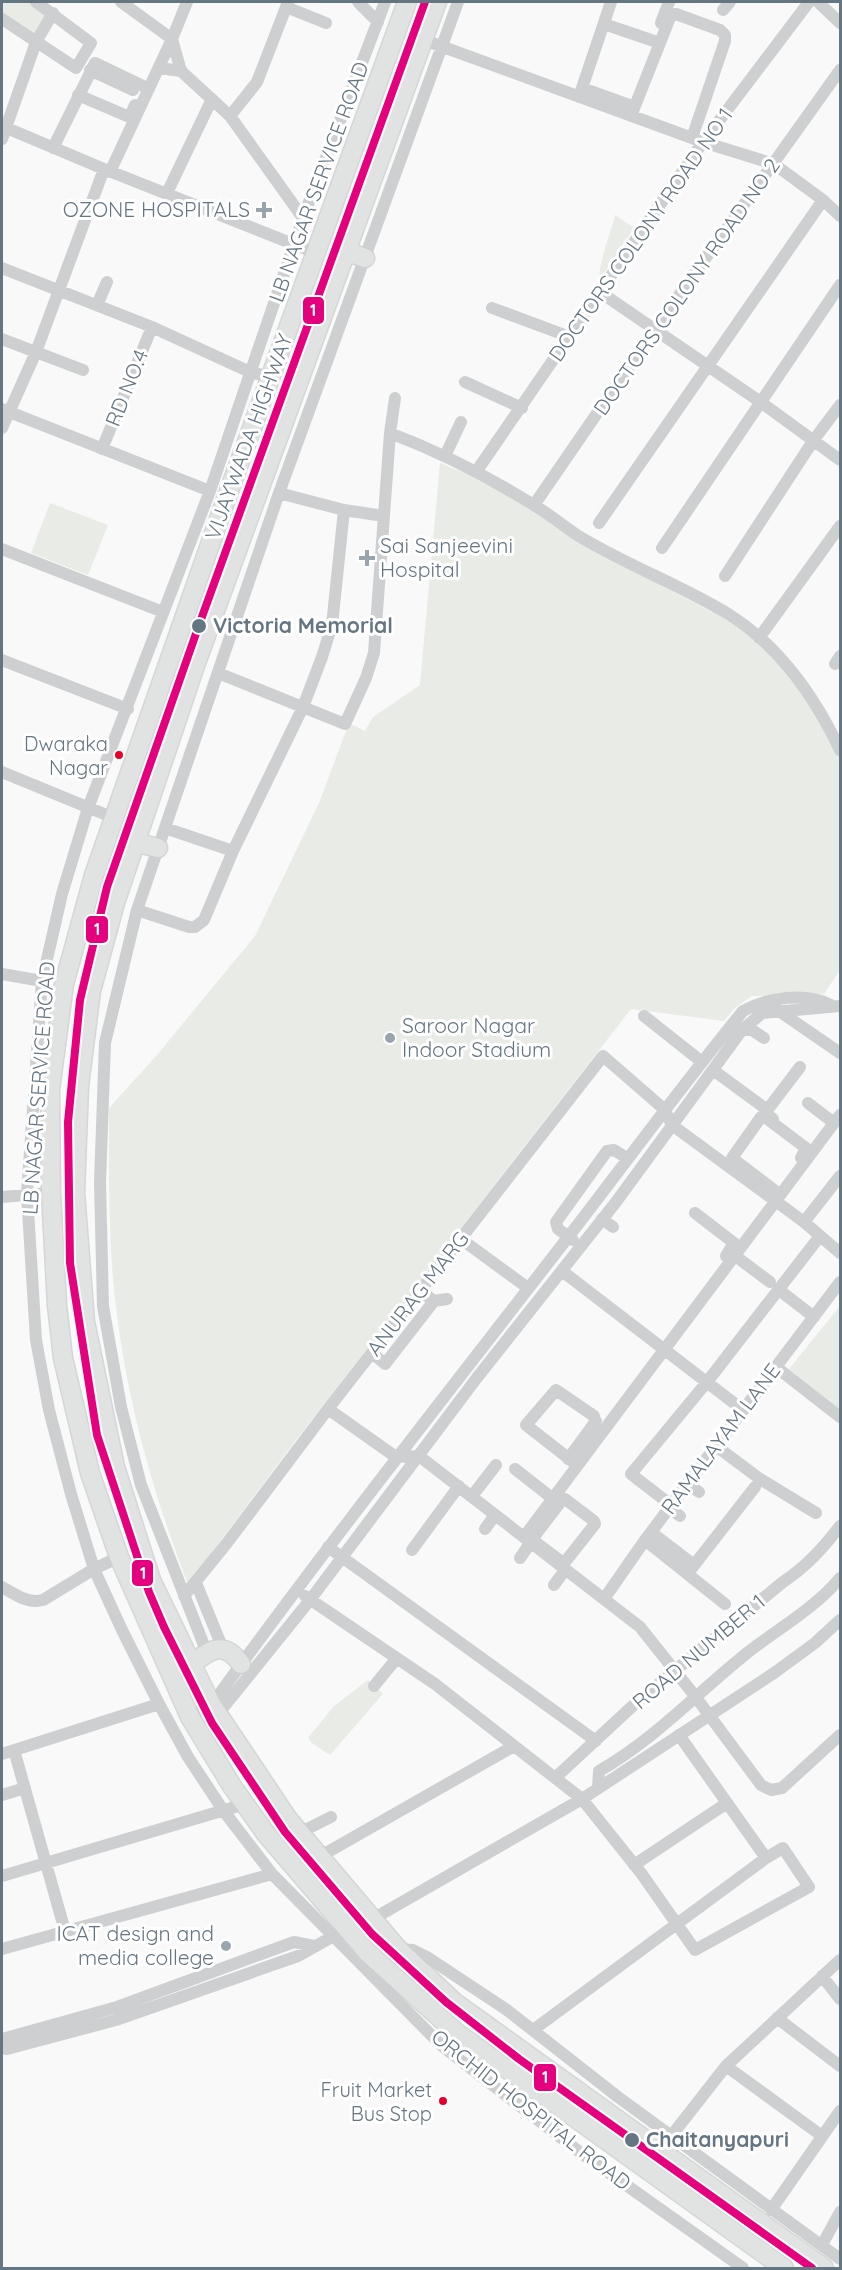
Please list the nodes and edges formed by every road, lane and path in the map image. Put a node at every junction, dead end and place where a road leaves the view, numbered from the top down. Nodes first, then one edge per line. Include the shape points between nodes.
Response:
1 (36, 2) edge
2 (121, 2) edge
3 (187, 2) edge
4 (358, 2) edge
5 (385, 2) edge
6 (407, 2) edge
7 (437, 2) edge
8 (458, 2) edge
9 (611, 2) edge
10 (669, 2) edge
11 (809, 2) edge
12 (818, 2) edge
13 (287, 4) edge
14 (141, 7) edge
15 (53, 13) junction
16 (2, 19) edge
17 (378, 22) junction
18 (326, 23) dead end
19 (840, 23) edge
20 (604, 24) junction
21 (172, 39) junction
22 (424, 40) junction
23 (654, 41) junction
24 (36, 42) junction
25 (441, 47) junction
26 (159, 68) junction
27 (840, 70) edge
28 (94, 71) junction
29 (181, 71) junction
30 (149, 89) junction
31 (580, 93) junction
32 (82, 97) junction
33 (212, 99) junction
34 (629, 112) junction
35 (230, 116) junction
36 (3, 131) edge
37 (698, 140) junction
38 (53, 148) junction
39 (774, 164) junction
40 (107, 171) junction
41 (167, 193) junction
42 (823, 200) junction
43 (840, 216) edge
44 (303, 218) junction
45 (294, 245) junction
46 (345, 252) junction
47 (316, 254) junction
48 (365, 258) junction
49 (2, 268) edge
50 (107, 282) dead end
51 (840, 285) edge
52 (57, 290) junction
53 (600, 292) junction
54 (97, 305) junction
55 (492, 308) dead end
56 (152, 327) junction
57 (655, 329) junction
58 (570, 337) junction
59 (2, 339) edge
60 (36, 352) junction
61 (708, 366) junction
62 (83, 370) dead end
63 (250, 372) junction
64 (270, 377) junction
65 (465, 382) dead end
66 (395, 398) dead end
67 (762, 403) junction
68 (840, 405) edge
69 (522, 408) junction
70 (5, 411) edge
71 (461, 422) dead end
72 (2, 428) edge
73 (390, 433) junction
74 (813, 441) junction
75 (102, 449) junction
76 (242, 456) junction
77 (445, 456) junction
78 (840, 460) edge
79 (268, 466) junction
80 (476, 472) junction
81 (210, 491) junction
82 (279, 493) junction
83 (534, 505) junction
84 (344, 510) junction
85 (389, 510) junction
86 (599, 523) dead end
87 (840, 526) edge
88 (662, 548) dead end
89 (2, 549) edge
90 (725, 576) dead end
91 (163, 612) junction
92 (759, 638) junction
93 (2, 660) edge
94 (218, 673) junction
95 (303, 707) junction
96 (128, 709) junction
97 (837, 733) edge
98 (840, 750) edge
99 (2, 772) edge
100 (88, 808) junction
101 (114, 818) junction
102 (165, 828) junction
103 (134, 842) junction
104 (158, 849) junction
105 (233, 851) junction
106 (137, 910) junction
107 (2, 974) edge
108 (42, 981) junction
109 (836, 1006) edge
110 (779, 1011) junction
111 (644, 1016) dead end
112 (737, 1027) junction
113 (764, 1038) dead end
114 (55, 1048) junction
115 (83, 1049) junction
116 (840, 1053) edge
117 (702, 1062) junction
118 (800, 1067) dead end
119 (713, 1070) junction
120 (52, 1072) junction
121 (80, 1073) junction
122 (808, 1103) dead end
123 (762, 1106) dead end
124 (664, 1109) junction
125 (837, 1119) edge
126 (672, 1125) junction
127 (813, 1150) junction
128 (627, 1158) junction
129 (839, 1181) edge
130 (51, 1193) junction
131 (27, 1194) junction
132 (777, 1196) junction
133 (2, 1197) edge
134 (695, 1213) dead end
135 (804, 1222) junction
136 (569, 1236) junction
137 (820, 1236) junction
138 (461, 1239) junction
139 (582, 1246) junction
140 (840, 1253) edge
141 (734, 1255) junction
142 (562, 1271) junction
143 (717, 1272) junction
144 (770, 1282) dead end
145 (840, 1282) edge
146 (528, 1288) junction
147 (420, 1291) junction
148 (783, 1293) dead end
149 (447, 1299) dead end
150 (434, 1301) junction
151 (814, 1317) junction
152 (488, 1337) junction
153 (501, 1347) junction
154 (664, 1349) junction
155 (372, 1353) junction
156 (776, 1367) junction
157 (707, 1382) junction
158 (328, 1409) junction
159 (744, 1410) junction
160 (840, 1417) edge
161 (596, 1424) junction
162 (716, 1446) junction
163 (396, 1456) junction
164 (419, 1456) junction
165 (700, 1456) dead end
166 (572, 1462) junction
167 (496, 1465) dead end
168 (114, 1467) junction
169 (515, 1469) dead end
170 (694, 1470) junction
171 (90, 1473) junction
172 (685, 1484) junction
173 (459, 1486) junction
174 (755, 1487) dead end
175 (699, 1492) dead end
176 (472, 1496) junction
177 (552, 1498) junction
178 (669, 1505) junction
179 (816, 1513) dead end
180 (495, 1515) junction
181 (680, 1516) dead end
182 (540, 1522) junction
183 (840, 1526) edge
184 (485, 1529) dead end
185 (648, 1536) junction
186 (527, 1540) junction
187 (327, 1547) junction
188 (412, 1550) dead end
189 (119, 1557) junction
190 (342, 1558) junction
191 (520, 1558) dead end
192 (94, 1569) junction
193 (691, 1569) junction
194 (565, 1570) junction
195 (840, 1578) edge
196 (196, 1582) junction
197 (554, 1585) dead end
198 (2, 1587) edge
199 (296, 1591) junction
200 (184, 1596) junction
201 (604, 1599) junction
202 (310, 1600) junction
203 (725, 1604) dead end
204 (840, 1620) edge
205 (257, 1642) junction
206 (215, 1651) junction
207 (269, 1652) junction
208 (397, 1658) junction
209 (192, 1664) junction
210 (241, 1664) junction
211 (675, 1672) junction
212 (374, 1686) dead end
213 (695, 1696) junction
214 (159, 1704) junction
215 (215, 1709) junction
216 (708, 1715) junction
217 (193, 1722) junction
218 (679, 1735) junction
219 (840, 1735) edge
220 (596, 1740) junction
221 (514, 1746) junction
222 (8, 1752) edge
223 (555, 1778) junction
224 (25, 1788) junction
225 (598, 1788) junction
226 (2, 1795) edge
227 (582, 1799) junction
228 (727, 1803) junction
229 (245, 1804) junction
230 (223, 1810) junction
231 (331, 1817) dead end
232 (299, 1833) junction
233 (319, 1857) junction
234 (766, 1858) junction
235 (46, 1863) junction
236 (634, 1865) junction
237 (272, 1874) junction
238 (2, 1876) edge
239 (371, 1920) junction
240 (677, 1924) junction
241 (65, 1931) junction
242 (339, 1933) junction
243 (314, 1946) junction
244 (2, 1949) edge
245 (398, 1949) junction
246 (840, 1960) edge
247 (822, 1976) junction
248 (840, 1999) edge
249 (777, 2018) junction
250 (533, 2030) junction
251 (2, 2039) edge
252 (2, 2048) edge
253 (726, 2066) junction
254 (840, 2066) edge
255 (840, 2111) edge
256 (672, 2135) junction
257 (822, 2136) junction
258 (771, 2210) junction
259 (840, 2212) edge
260 (822, 2245) junction
261 (840, 2259) edge
262 (779, 2267) edge
263 (744, 2268) edge
264 (824, 2268) edge

1 - 15 street
2 - 14 street
3 - 21 street
4 - 17 street
5 - 17 street, LB NAGAR SERVICE ROAD
6 - 47 highway, VIJAYWADA HIGHWAY
7 - 22 highway, VIJAYWADA HIGHWAY
8 - 25 street
9 - 20 street
10 - 23 street
11 - 37 street, DOCTORS COLONY ROAD NO 1
12 - 19 street
13 - 18 street
13 - 35 street via 257,81
14 - 21 street
15 - 24 street
15 - 24 street via 91,43 85,55 76,68
16 - 24 street
17 - 44 street, LB NAGAR SERVICE ROAD
20 - 23 street
20 - 31 street
21 - 26 street
21 - 29 street
22 - 25 street
22 - 46 highway, VIJAYWADA HIGHWAY
23 - 34 street
24 - 36 street
25 - 31 street
25 - 48 street
26 - 29 street
26 - 30 street
27 - 39 street, DOCTORS COLONY ROAD NO 2
28 - 30 street via 98,63
28 - 32 street
28 - 32 street via 140,94 131,114 127,116
29 - 33 street
30 - 40 street
31 - 34 street
32 - 38 street
33 - 35 street
33 - 41 street
34 - 37 street
34 - 37 street via 671,15 720,30 725,41
35 - 44 street
36 - 38 street
37 - 39 street
37 - 53 street, DOCTORS COLONY ROAD NO 1
38 - 40 street
39 - 42 street
39 - 57 street, DOCTORS COLONY ROAD NO 2
40 - 41 street
40 - 52 street
41 - 45 street
42 - 43 street
42 - 61 street
44 - 45 street, LB NAGAR SERVICE ROAD
45 - 47 street
45 - 63 street, LB NAGAR SERVICE ROAD
46 - 48 highway
46 - 79 highway, VIJAYWADA HIGHWAY
47 - 64 highway, VIJAYWADA HIGHWAY
48 - 82 street
49 - 52 street
50 - 54 street
51 - 67 street
52 - 54 street
52 - 60 street
53 - 57 street
53 - 58 street, DOCTORS COLONY ROAD NO 1
54 - 56 street
55 - 58 street
56 - 63 street
56 - 75 street, RD NO.4
57 - 61 street
57 - 83 street, DOCTORS COLONY ROAD NO 2
58 - 69 street, DOCTORS COLONY ROAD NO 1
59 - 60 street
60 - 62 street
60 - 70 street
61 - 67 street
61 - 86 street
63 - 64 street
63 - 81 street, LB NAGAR SERVICE ROAD
64 - 76 highway, VIJAYWADA HIGHWAY
65 - 69 street
66 - 73 street
67 - 74 street
67 - 88 street
68 - 74 street
69 - 80 street, DOCTORS COLONY ROAD NO 1
70 - 72 street
70 - 75 street
71 - 77 street
73 - 77 street
73 - 85 street
74 - 78 street
74 - 90 street
75 - 81 street
76 - 79 highway
76 - 101 highway, VIJAYWADA HIGHWAY
77 - 80 street
79 - 103 highway, VIJAYWADA HIGHWAY
80 - 83 street
81 - 91 street, LB NAGAR SERVICE ROAD
82 - 84 street
82 - 94 street
83 - 92 street via 576,534 730,615
84 - 85 street
84 - 95 street via 332,625
85 - 95 street via 374,653 366,678 345,724
87 - 92 street
89 - 91 street
91 - 96 street, LB NAGAR SERVICE ROAD
92 - 97 street via 799,678
93 - 96 street
94 - 95 street
94 - 102 street
95 - 105 street
96 - 100 street, LB NAGAR SERVICE ROAD
97 - 98 street
99 - 100 street
100 - 101 street
100 - 108 street, LB NAGAR SERVICE ROAD via 62,894
101 - 114 highway, VIJAYWADA HIGHWAY via 64,984
102 - 104 street
102 - 105 street
103 - 104 highway
103 - 115 highway, VIJAYWADA HIGHWAY via 91,991
104 - 106 street
105 - 106 street via 200,925 189,927
106 - 200 street via 105,1043 100,1182 103,1306 121,1407 141,1485
107 - 108 street
108 - 131 street, LB NAGAR SERVICE ROAD
109 - 110 street
109 - 112 street via 801,998 767,1000 743,1011
110 - 112 street via 762,1013
110 - 116 street
111 - 117 street
112 - 113 street
112 - 117 street
112 - 119 street
114 - 115 highway
114 - 120 highway, VIJAYWADA HIGHWAY
115 - 121 highway, VIJAYWADA HIGHWAY
117 - 124 street
118 - 127 street via 765,1113
119 - 123 street
119 - 126 street
120 - 121 highway
120 - 130 highway, VIJAYWADA HIGHWAY
121 - 168 highway, VIJAYWADA HIGHWAY via 75,1192 84,1310
122 - 125 street
124 - 126 street
124 - 128 street
124 - 138 street, ANURAG MARG via 603,1056
125 - 127 street
126 - 132 street
126 - 139 street via 608,1223
127 - 132 street
128 - 136 street
128 - 136 street via 614,1150 605,1154 556,1222
129 - 135 street
130 - 131 street
130 - 171 highway, VIJAYWADA HIGHWAY via 63,1358
131 - 133 street
131 - 192 street, LB NAGAR SERVICE ROAD via 36,1340 70,1494
132 - 132 street via 732,1158 763,1117 807,1150
132 - 135 street
132 - 141 street
134 - 143 street via 734,1243
135 - 137 street
136 - 139 street
136 - 146 street
137 - 140 street
137 - 157 street
138 - 146 street
138 - 147 street, ANURAG MARG
139 - 142 street
141 - 143 street
141 - 144 street
142 - 153 street
142 - 154 street
143 - 154 street
145 - 151 street, RAMALAYAM LANE
146 - 152 street
147 - 150 street
147 - 155 street, ANURAG MARG
148 - 151 street
149 - 150 street
150 - 155 street via 385,1364
151 - 156 street, RAMALAYAM LANE
152 - 153 street
152 - 163 street
153 - 164 street
154 - 157 street
154 - 161 street
155 - 158 street, ANURAG MARG
156 - 159 street, RAMALAYAM LANE via 772,1381
156 - 160 street
157 - 159 street
157 - 178 street via 631,1474
158 - 163 street
158 - 196 street, ANURAG MARG
159 - 162 street, RAMALAYAM LANE
161 - 166 street
161 - 166 street via 556,1390 527,1424 527,1428
162 - 170 street, RAMALAYAM LANE
162 - 179 street
163 - 164 street
163 - 187 street
164 - 173 street
164 - 190 street
165 - 170 street
166 - 177 street via 556,1484
167 - 176 street
168 - 171 highway
168 - 209 highway, VIJAYWADA HIGHWAY via 151,1580
169 - 177 street
170 - 172 street, RAMALAYAM LANE
171 - 189 highway, VIJAYWADA HIGHWAY
172 - 175 street
172 - 178 street, RAMALAYAM LANE
173 - 176 street
173 - 188 street
174 - 193 street
176 - 180 street
177 - 182 street
178 - 181 street
178 - 185 street, RAMALAYAM LANE
180 - 184 street
180 - 186 street
182 - 182 street via 565,1499 595,1524 564,1562 533,1540
182 - 186 street
183 - 211 street, ROAD NUMBER 1 via 803,1569
185 - 193 street
185 - 201 street, RAMALAYAM LANE
186 - 191 street
186 - 194 street
187 - 190 street
187 - 199 street
189 - 192 street
189 - 217 highway, VIJAYWADA HIGHWAY
190 - 202 street
190 - 220 street
192 - 198 street via 36,1602
192 - 214 street, LB NAGAR SERVICE ROAD
193 - 203 street
194 - 197 street
194 - 201 street
195 - 213 street via 808,1610
196 - 200 street, ANURAG MARG
196 - 206 street
199 - 202 street
199 - 205 street
200 - 206 street
201 - 211 street via 640,1627
202 - 207 street
202 - 208 street
204 - 216 street via 791,1661
205 - 207 street
205 - 210 street
206 - 209 highway
206 - 210 highway via 236,1656
207 - 215 street
208 - 212 street
208 - 221 street
209 - 215 highway, VIJAYWADA HIGHWAY
210 - 215 street
211 - 213 street
211 - 220 street, ROAD NUMBER 1
213 - 216 street
213 - 225 street via 659,1731 599,1771
214 - 222 street
214 - 230 street, LB NAGAR SERVICE ROAD
215 - 217 street
215 - 232 highway, VIJAYWADA HIGHWAY
216 - 218 street
216 - 219 street via 761,1785 771,1790 782,1788
217 - 229 highway, VIJAYWADA HIGHWAY
218 - 225 street
218 - 228 street
220 - 223 street, ROAD NUMBER 1
221 - 223 street
221 - 233 street
222 - 224 street
223 - 227 street
224 - 226 street
224 - 235 street
225 - 227 street
227 - 236 street
227 - 239 street
228 - 234 street
228 - 236 street
229 - 230 street
229 - 242 highway, VIJAYWADA HIGHWAY
230 - 235 street
230 - 237 street, LB NAGAR SERVICE ROAD
231 - 232 street
232 - 233 highway, VIJAYWADA HIGHWAY
233 - 239 highway, VIJAYWADA HIGHWAY
234 - 240 street
234 - 240 street via 783,1848 809,1887 695,1950
235 - 238 street
235 - 241 street
236 - 240 street
237 - 241 street
237 - 242 street, LB NAGAR SERVICE ROAD
239 - 245 highway, VIJAYWADA HIGHWAY
240 - 250 street
241 - 244 street
242 - 243 street
242 - 262 highway, VIJAYWADA HIGHWAY via 367,1952 457,2034
242 - 263 street, ORCHID HOSPITAL ROAD via 442,2046 581,2153
243 - 251 street via 294,1942 117,2007
243 - 252 street via 298,1956 116,2020
245 - 250 street via 413,1950 427,1957
245 - 264 highway, VIJAYWADA HIGHWAY via 454,2002
246 - 247 street
247 - 248 street
247 - 249 street
249 - 253 street
249 - 254 street
250 - 256 street
253 - 256 street
253 - 257 street
255 - 257 street
256 - 258 street
257 - 258 street
258 - 260 street
259 - 260 street
260 - 261 street

